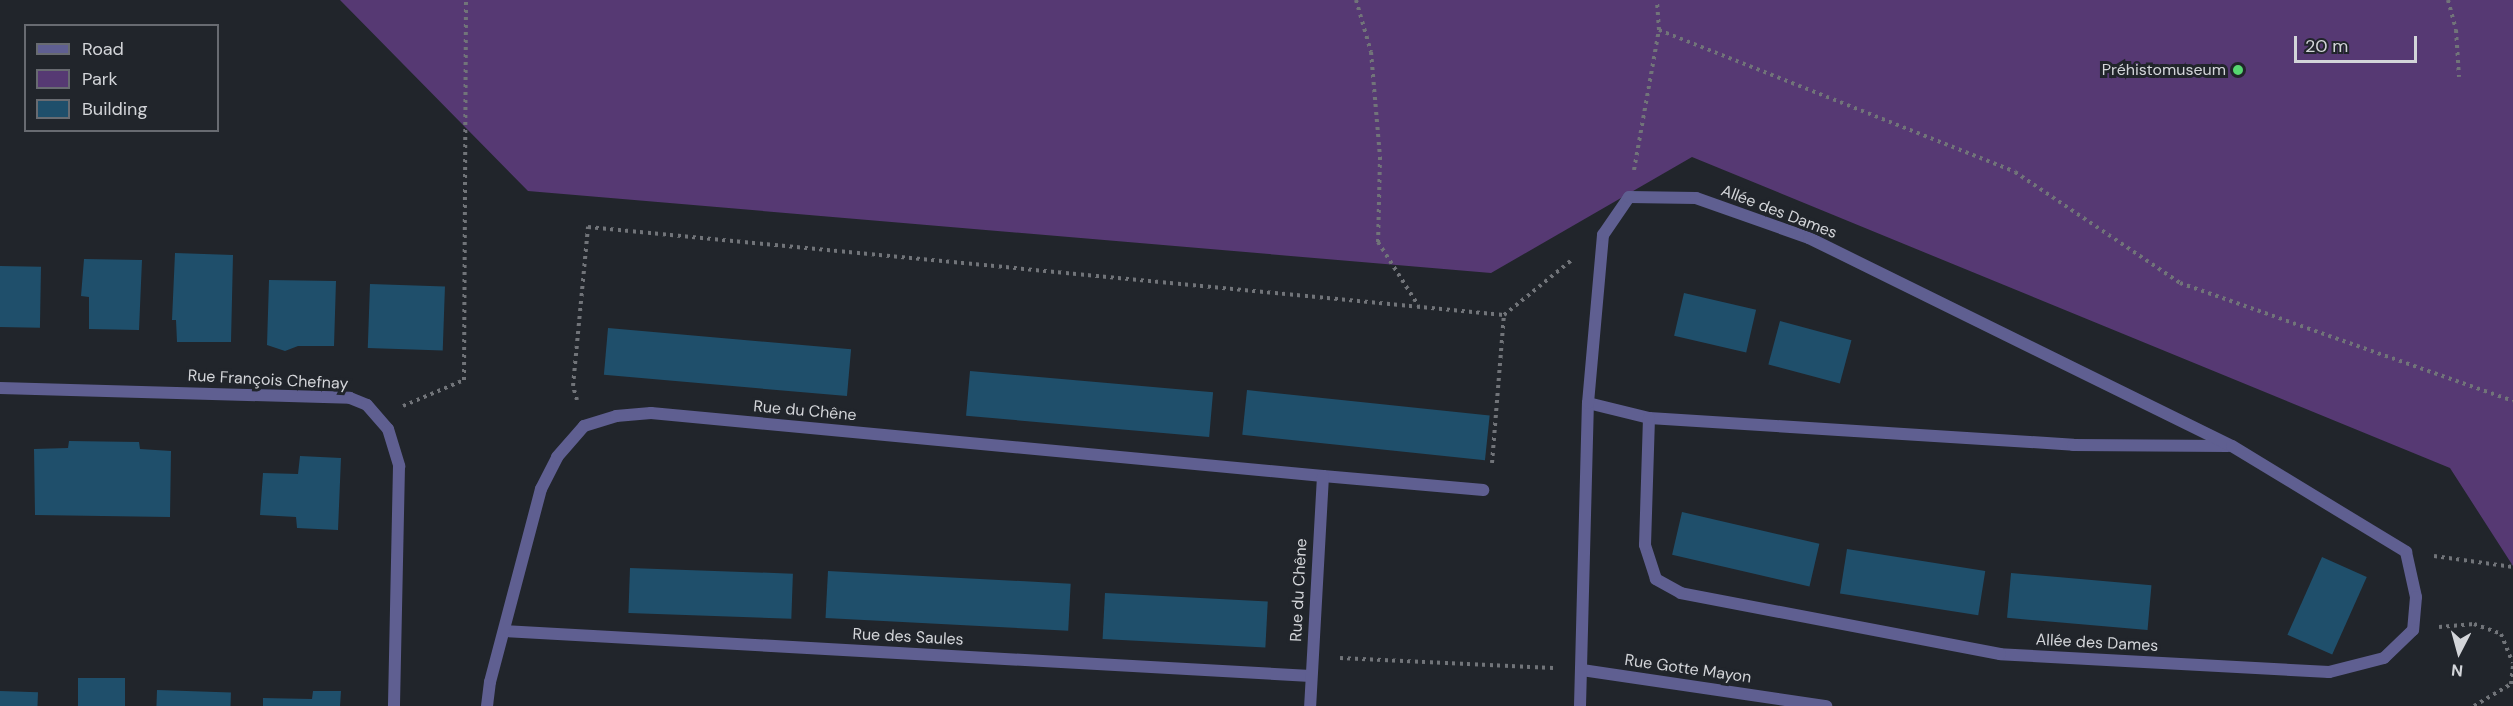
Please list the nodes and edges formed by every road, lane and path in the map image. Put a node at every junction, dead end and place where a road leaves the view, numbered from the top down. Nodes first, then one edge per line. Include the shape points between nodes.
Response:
1 (466, 0) edge
2 (1356, 0) edge
3 (1657, 0) edge
4 (2448, 0) edge
5 (1659, 30) junction
6 (2459, 77) dead end
7 (1629, 197) junction
8 (1603, 235) junction
9 (1418, 305) junction
10 (1504, 315) junction
11 (0, 388) edge
12 (2513, 401) edge
13 (1588, 403) junction
14 (380, 416) junction
15 (1649, 418) junction
16 (584, 426) junction
17 (2232, 446) junction
18 (1492, 463) dead end
19 (1323, 476) junction
20 (1483, 490) dead end
21 (2406, 552) junction
22 (2513, 567) edge
23 (2413, 630) junction
24 (504, 631) junction
25 (1366, 659) dead end
26 (2513, 664) edge
27 (1582, 670) junction
28 (1311, 676) junction
29 (394, 706) edge
30 (487, 706) edge
31 (1310, 706) edge
32 (1580, 706) edge
33 (1826, 706) edge
34 (2474, 706) edge

1 - 14 path via 464,380
2 - 9 path via 1371,52 1380,157 1378,242
3 - 5 path
4 - 6 path via 2456,30
5 - 7 path
5 - 12 path via 2016,172 2180,283
7 - 8 street
7 - 17 street, Allée des Dames via 1696,198 1809,238
8 - 10 path
8 - 13 street
9 - 10 path
9 - 16 path via 588,227 573,386
10 - 18 path
11 - 14 street, Rue François Chefnay via 350,398
13 - 15 street
13 - 27 street
14 - 29 street via 394,443 399,466
15 - 17 street via 2073,445
15 - 23 street, Allée des Dames via 1645,545 1656,579 1681,593 2000,654 2329,672 2384,658
16 - 19 street, Rue du Chêne via 616,416 651,413
16 - 24 street via 557,457 541,489
17 - 21 street, Allée des Dames
19 - 20 street, Rue du Chêne
19 - 28 street, Rue du Chêne
21 - 22 path
21 - 23 street via 2416,597
23 - 26 path via 2474,624 2501,634
24 - 28 street, Rue des Saules
24 - 30 street
25 - 27 path
26 - 34 path via 2511,684
27 - 32 street
27 - 33 street, Rue Gotte Mayon
28 - 31 street, Rue du Chêne

